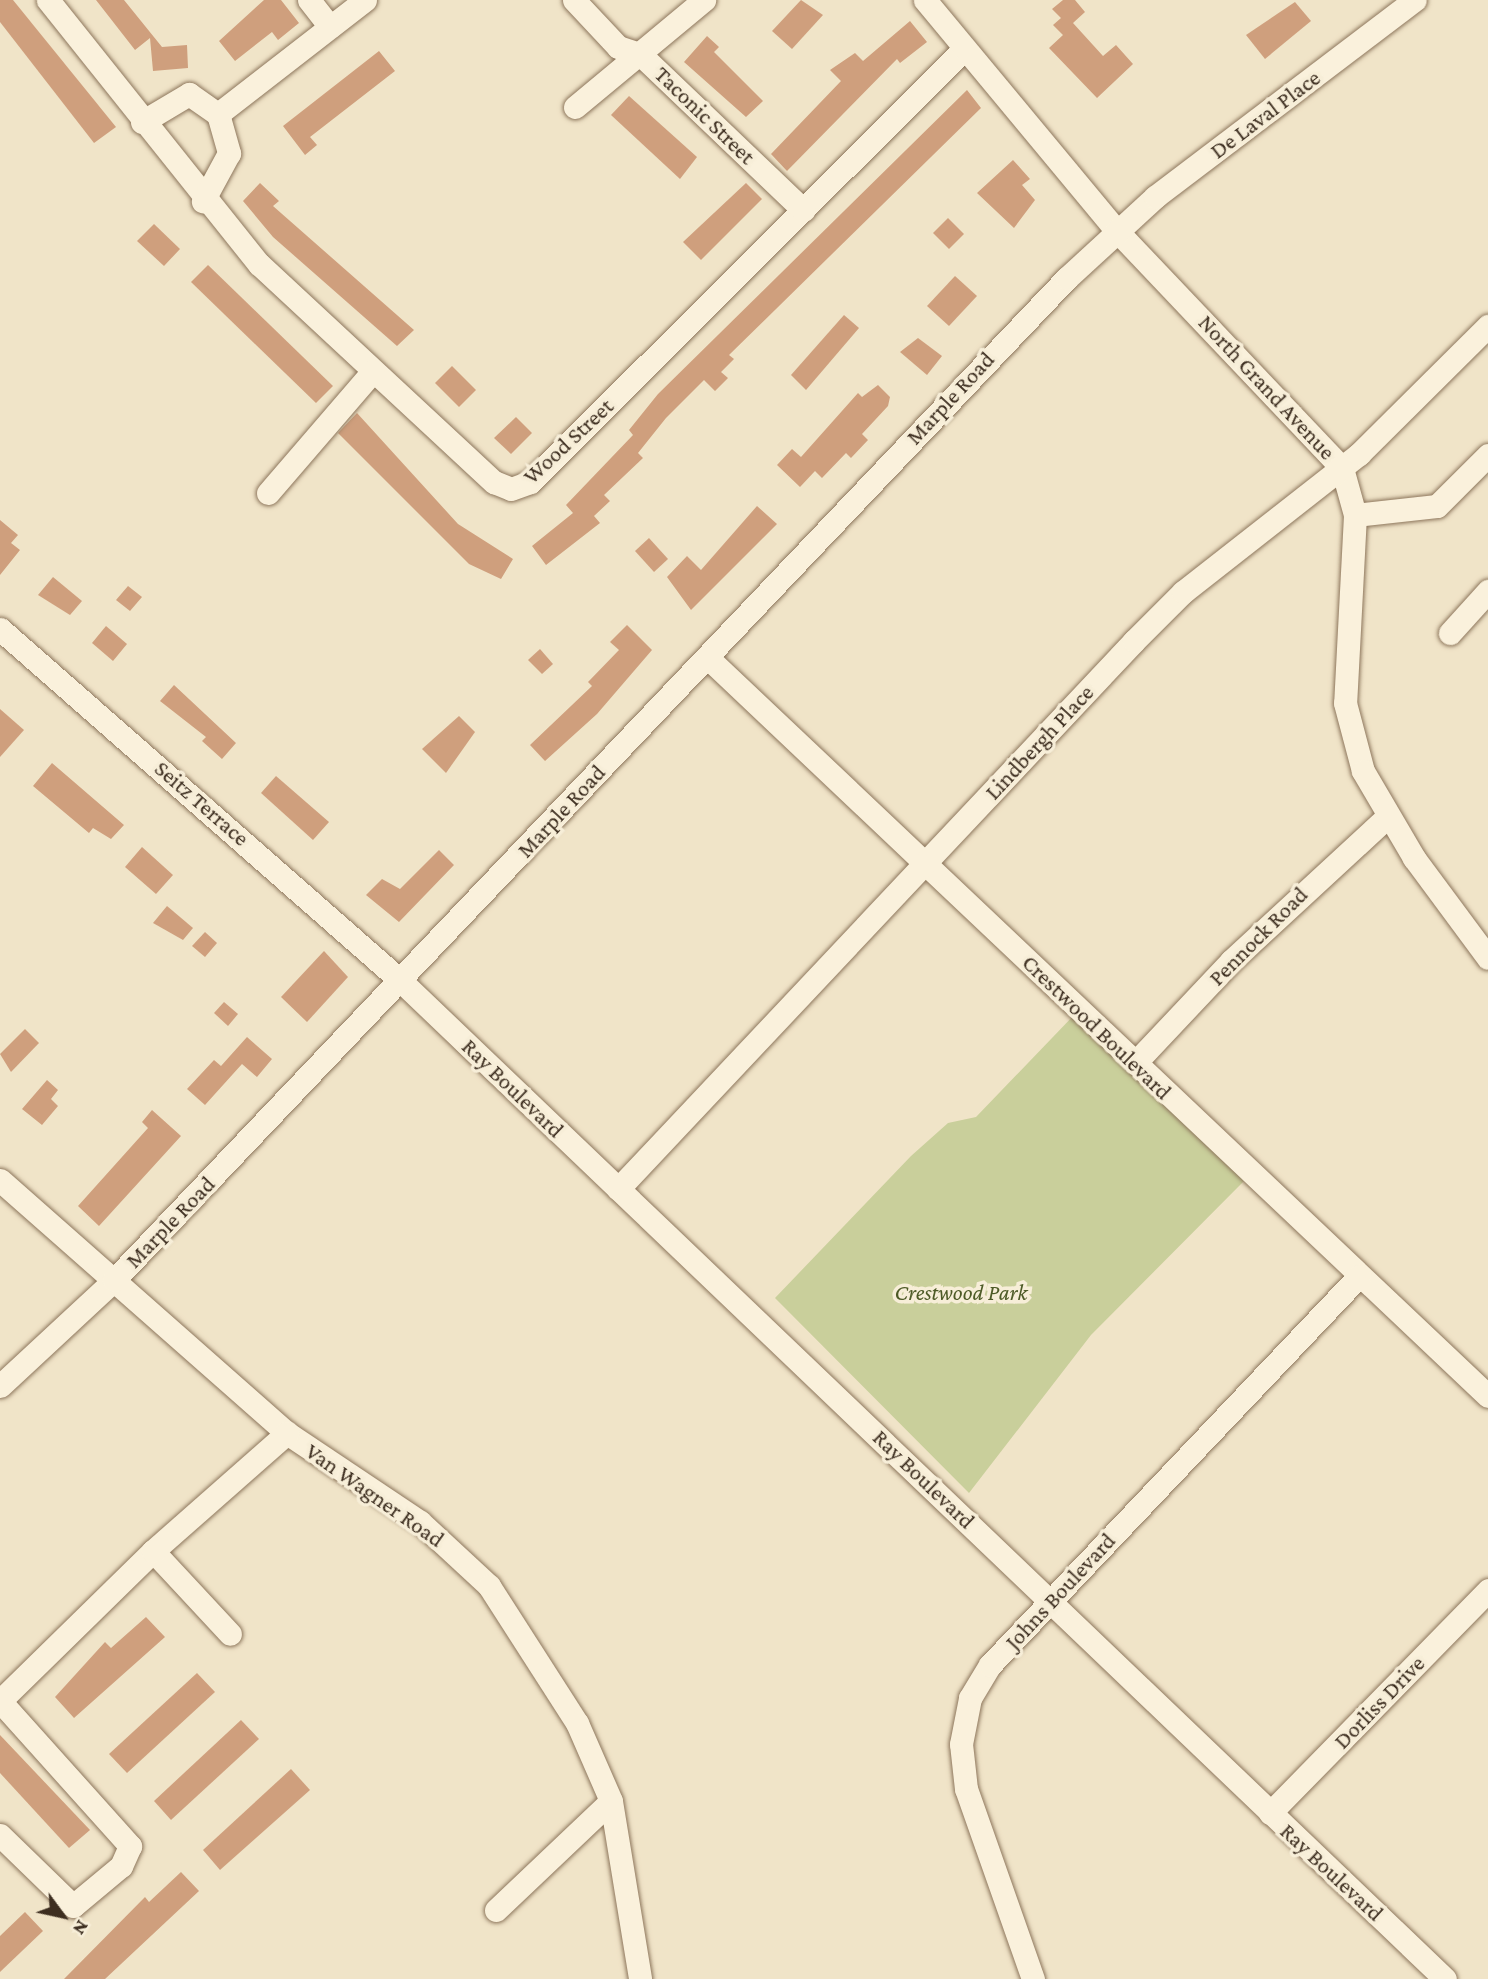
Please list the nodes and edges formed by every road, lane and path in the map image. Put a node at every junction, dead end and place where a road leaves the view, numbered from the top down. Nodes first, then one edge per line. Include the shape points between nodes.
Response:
1 (48, 0) edge
2 (309, 0) edge
3 (365, 0) edge
4 (574, 0) edge
5 (704, 0) edge
6 (925, 0) edge
7 (1415, 0) edge
8 (330, 27) junction
9 (963, 50) junction
10 (640, 54) junction
11 (575, 107) dead end
12 (218, 114) junction
13 (142, 122) junction
14 (203, 201) junction
15 (803, 210) junction
16 (1117, 230) junction
17 (1488, 326) edge
18 (373, 371) junction
19 (1488, 456) edge
20 (1342, 468) junction
21 (268, 493) dead end
22 (1355, 515) junction
23 (1488, 591) edge
24 (0, 629) edge
25 (1450, 634) dead end
26 (707, 657) junction
27 (1388, 816) junction
28 (924, 863) junction
29 (1488, 958) edge
30 (401, 981) junction
31 (1135, 1063) junction
32 (0, 1180) edge
33 (618, 1189) junction
34 (1359, 1276) junction
35 (114, 1280) junction
36 (0, 1386) edge
37 (1488, 1396) edge
38 (287, 1433) junction
39 (153, 1551) junction
40 (1488, 1590) edge
41 (1050, 1601) junction
42 (230, 1634) dead end
43 (2, 1700) edge
44 (611, 1801) junction
45 (1270, 1813) junction
46 (0, 1835) edge
47 (496, 1910) dead end
48 (640, 1979) edge
49 (1032, 1979) edge
50 (1445, 1979) edge

1 - 13 street, Wood Street
2 - 8 street
3 - 8 street
4 - 10 street, Taconic Street via 618,47
5 - 10 street
6 - 9 street, North Grand Avenue
7 - 16 street, De Laval Place
8 - 12 street
9 - 15 street, Wood Street
9 - 16 street, North Grand Avenue
10 - 11 street
10 - 15 street, Taconic Street
12 - 13 street via 189,94
12 - 14 street via 229,153
13 - 14 street, Wood Street
14 - 18 street, Wood Street via 285,290
15 - 18 street, Wood Street via 530,482 511,489 494,482
16 - 20 street, North Grand Avenue
16 - 26 street, Marple Road via 1005,339
17 - 20 street, Lindbergh Place
18 - 21 street
19 - 22 street via 1437,506
20 - 22 street, North Grand Avenue
20 - 28 street, Lindbergh Place via 1183,592
22 - 27 street, North Grand Avenue via 1345,703 1363,771
23 - 25 street
24 - 30 street, Seitz Terrace
26 - 28 street, Crestwood Boulevard
26 - 30 street, Marple Road
27 - 29 street, North Grand Avenue
27 - 31 street, Pennock Road via 1231,961
28 - 31 street, Crestwood Boulevard
28 - 33 street, Lindbergh Place
30 - 33 street, Ray Boulevard
30 - 35 street, Marple Road
31 - 34 street, Crestwood Boulevard
32 - 35 street, Van Wagner Road
33 - 41 street, Ray Boulevard
34 - 37 street, Crestwood Boulevard
34 - 41 street, Johns Boulevard
35 - 36 street, Marple Road
35 - 38 street, Van Wagner Road
38 - 39 street
38 - 44 street, Van Wagner Road via 420,1522 489,1586 577,1723
39 - 42 street
39 - 43 street
40 - 45 street, Dorliss Drive
41 - 45 street, Ray Boulevard
41 - 49 street, Johns Boulevard via 990,1665 970,1698 961,1744 966,1789 998,1892
43 - 46 street via 130,1846 121,1866 73,1906
44 - 47 street
44 - 48 street, Van Wagner Road
45 - 50 street, Ray Boulevard

